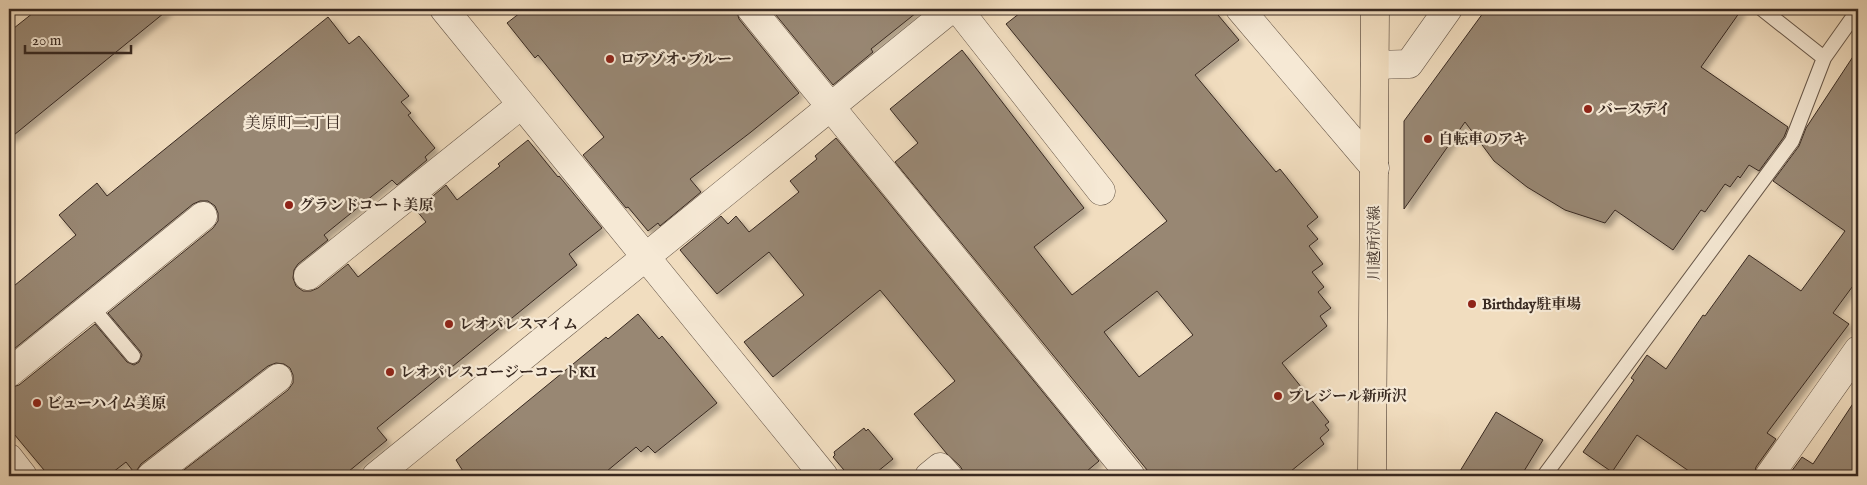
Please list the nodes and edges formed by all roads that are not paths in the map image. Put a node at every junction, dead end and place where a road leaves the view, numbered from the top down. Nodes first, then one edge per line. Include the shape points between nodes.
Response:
1 (444, 9) edge
2 (751, 9) edge
3 (1375, 9) edge
4 (1448, 9) edge
5 (1762, 9) edge
6 (950, 10) edge
7 (1858, 10) edge
8 (1249, 19) edge
9 (1824, 58) junction
10 (1374, 64) junction
11 (521, 105) junction
12 (830, 105) junction
13 (1375, 168) junction
14 (1101, 191) dead end
15 (203, 216) dead end
16 (645, 257) junction
17 (308, 276) dead end
18 (91, 306) junction
19 (1858, 350) edge
20 (133, 356) dead end
21 (9, 374) edge
22 (278, 378) dead end
23 (9, 458) edge
24 (23, 476) edge
25 (151, 476) edge
26 (376, 476) edge
27 (824, 476) edge
28 (929, 476) edge
29 (948, 476) edge
30 (1131, 476) edge
31 (1372, 476) edge
32 (1544, 476) edge
33 (1768, 476) edge

1 - 11 street
2 - 12 street
3 - 10 main road, 川越所沢線
4 - 10 street via 1409,64
5 - 9 lane
6 - 12 street
6 - 14 street
7 - 9 lane
8 - 13 street
9 - 32 lane via 1792,141
10 - 13 main road, 川越所沢線
11 - 16 street
11 - 17 street
12 - 16 street
12 - 30 street
13 - 31 main road, 川越所沢線
15 - 18 street
16 - 26 street
16 - 27 street
18 - 20 lane
18 - 21 street
19 - 33 street
22 - 25 street
23 - 24 street
28 - 29 street via 940,467

